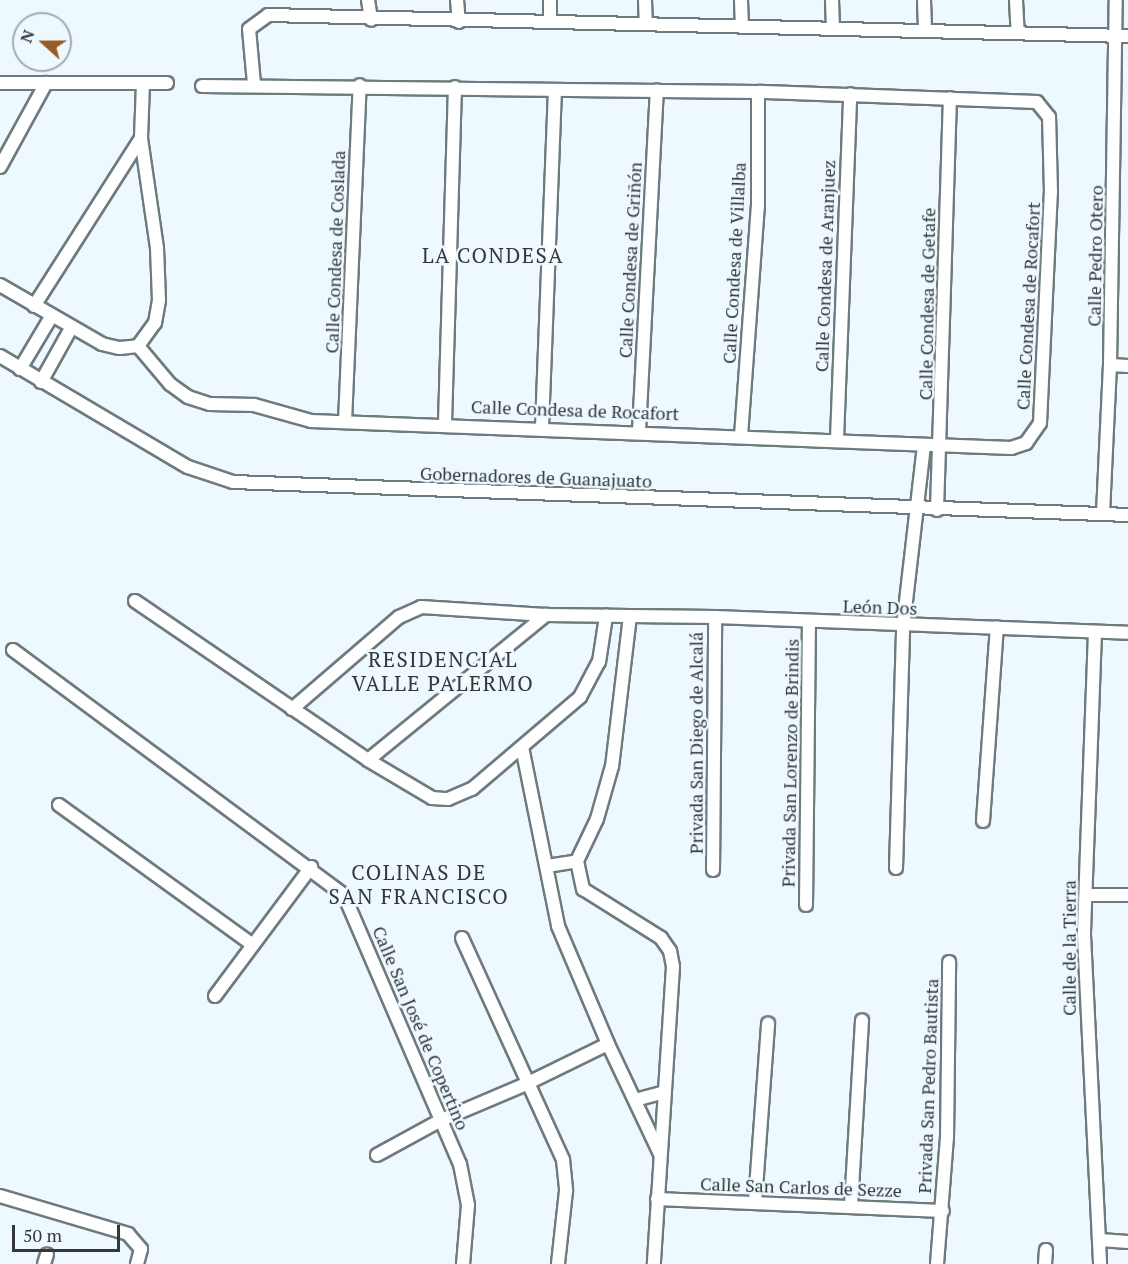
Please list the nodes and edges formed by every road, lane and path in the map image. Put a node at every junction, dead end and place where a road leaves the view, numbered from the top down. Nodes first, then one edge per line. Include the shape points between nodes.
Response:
1 (368, 0) edge
2 (457, 0) edge
3 (550, 0) edge
4 (645, 0) edge
5 (741, 0) edge
6 (831, 0) edge
7 (924, 0) edge
8 (1016, 0) edge
9 (1116, 0) edge
10 (371, 20) junction
11 (550, 21) junction
12 (459, 22) junction
13 (646, 23) junction
14 (742, 25) junction
15 (833, 28) junction
16 (926, 30) junction
17 (1018, 33) junction
18 (1123, 36) edge
19 (0, 83) edge
20 (46, 83) junction
21 (167, 83) dead end
22 (142, 84) junction
23 (254, 84) junction
24 (360, 85) junction
25 (202, 86) dead end
26 (455, 87) junction
27 (555, 90) junction
28 (657, 90) junction
29 (758, 92) junction
30 (850, 94) junction
31 (950, 98) junction
32 (141, 138) junction
33 (0, 167) edge
34 (0, 285) edge
35 (34, 306) junction
36 (51, 317) junction
37 (71, 328) junction
38 (138, 346) junction
39 (0, 356) edge
40 (1110, 365) junction
41 (1128, 366) edge
42 (20, 369) junction
43 (41, 382) junction
44 (345, 422) junction
45 (445, 423) junction
46 (542, 427) junction
47 (639, 431) junction
48 (741, 436) junction
49 (837, 439) junction
50 (924, 445) junction
51 (941, 446) junction
52 (917, 510) junction
53 (937, 510) junction
54 (1103, 513) junction
55 (1128, 515) edge
56 (135, 601) dead end
57 (546, 615) junction
58 (606, 616) junction
59 (630, 616) junction
60 (715, 617) junction
61 (809, 622) junction
62 (903, 627) junction
63 (997, 628) junction
64 (1095, 632) junction
65 (1128, 633) edge
66 (13, 650) dead end
67 (292, 709) junction
68 (522, 747) junction
69 (368, 760) junction
70 (59, 805) dead end
71 (983, 822) dead end
72 (577, 861) junction
73 (547, 866) junction
74 (311, 867) junction
75 (896, 868) dead end
76 (713, 870) dead end
77 (1128, 894) edge
78 (1087, 895) junction
79 (806, 905) dead end
80 (462, 938) dead end
81 (253, 945) junction
82 (950, 962) dead end
83 (215, 996) dead end
84 (862, 1020) dead end
85 (768, 1023) dead end
86 (608, 1044) junction
87 (526, 1084) junction
88 (665, 1092) junction
89 (635, 1100) junction
90 (438, 1121) junction
91 (377, 1155) dead end
92 (661, 1155) junction
93 (0, 1196) edge
94 (657, 1199) junction
95 (756, 1202) junction
96 (851, 1206) junction
97 (943, 1211) junction
98 (1100, 1239) junction
99 (1128, 1242) edge
100 (1046, 1250) dead end
101 (137, 1264) edge
102 (464, 1264) edge
103 (558, 1264) edge
104 (654, 1264) edge
105 (937, 1264) edge
106 (1045, 1264) edge
107 (1100, 1264) edge

1 - 10 street
2 - 12 street
3 - 11 street
4 - 13 street
5 - 14 street
6 - 15 street
7 - 16 street
8 - 17 street
9 - 18 street, Calle Pedro Otero
10 - 12 street
10 - 23 street via 268,15 249,29
11 - 12 street
11 - 13 street
13 - 14 street
14 - 15 street
15 - 16 street
16 - 17 street
17 - 18 street
18 - 40 street, Calle Pedro Otero
19 - 20 street
20 - 22 street
20 - 33 street
21 - 22 street
22 - 32 street
23 - 24 street, Calle Condesa de Rocafort
23 - 25 street, Calle Condesa de Rocafort
24 - 26 street, Calle Condesa de Rocafort
24 - 44 street, Calle Condesa de Coslada
26 - 27 street, Calle Condesa de Rocafort
26 - 45 street
27 - 28 street, Calle Condesa de Rocafort
27 - 46 street
28 - 29 street, Calle Condesa de Rocafort
28 - 47 street, Calle Condesa de Griñón
29 - 30 street, Calle Condesa de Rocafort
29 - 48 street, Calle Condesa de Villalba via 758,206
30 - 31 street, Calle Condesa de Rocafort
30 - 49 street, Calle Condesa de Aranjuez
31 - 51 street, Calle Condesa de Getafe
31 - 51 street, Calle Condesa de Rocafort via 1030,100 1042,104 1049,117 1051,192 1040,423 1026,443 1011,448
32 - 35 street
32 - 38 street via 157,248 159,300 154,323
34 - 35 street
35 - 36 street
36 - 37 street
36 - 42 street
37 - 38 street via 102,344
37 - 43 street
38 - 44 street, Calle Condesa de Rocafort via 170,384 198,402 254,405 311,421
39 - 42 street, Gobernadores de Guanajuato
40 - 41 street
40 - 54 street, Calle Pedro Otero
42 - 43 street, Gobernadores de Guanajuato
43 - 52 street, Gobernadores de Guanajuato via 188,467 233,482
44 - 45 street, Calle Condesa de Rocafort
45 - 46 street, Calle Condesa de Rocafort
46 - 47 street, Calle Condesa de Rocafort
47 - 48 street, Calle Condesa de Rocafort
48 - 49 street, Calle Condesa de Rocafort
49 - 50 street, Calle Condesa de Rocafort
50 - 51 street, Calle Condesa de Rocafort
50 - 52 street
51 - 53 street, Calle Condesa de Getafe
52 - 53 street, Gobernadores de Guanajuato
52 - 62 street
53 - 54 street, Gobernadores de Guanajuato
54 - 55 street, Gobernadores de Guanajuato
56 - 67 street
57 - 58 street, León Dos
57 - 67 street, León Dos via 411,610
57 - 69 street
58 - 59 street, León Dos
58 - 68 street via 599,662 588,687
59 - 60 street, León Dos
59 - 72 street via 612,766 597,819
60 - 61 street, León Dos
60 - 76 street, Privada San Diego de Alcalá
61 - 62 street, León Dos
61 - 79 street, Privada San Lorenzo de Brindis
62 - 63 street, León Dos
62 - 75 street
63 - 64 street, León Dos
63 - 71 street
64 - 65 street, León Dos
64 - 78 street, Calle de la Tierra
66 - 74 street, Calle San José de Copertino
67 - 69 street
68 - 69 street via 472,789 448,799 419,794
68 - 73 street
70 - 81 street
72 - 73 street
72 - 88 street via 583,889 645,926 670,951 674,987
73 - 86 street via 558,926
74 - 81 street
74 - 90 street, Calle San José de Copertino via 344,895 353,909
77 - 78 street
78 - 98 street, Calle de la Tierra via 1086,986
80 - 87 street
81 - 83 street
82 - 97 street, Privada San Pedro Bautista
84 - 96 street
85 - 95 street
86 - 87 street
86 - 89 street
87 - 90 street
87 - 103 street via 563,1160 566,1191
88 - 89 street
88 - 92 street
89 - 92 street
90 - 91 street
90 - 102 street, Calle San José de Copertino via 460,1164 466,1191
92 - 94 street
93 - 101 street via 128,1234 141,1249
94 - 95 street, Calle San Carlos de Sezze
94 - 104 street
95 - 96 street, Calle San Carlos de Sezze
96 - 97 street, Calle San Carlos de Sezze
97 - 105 street, Privada San Pedro Bautista
98 - 99 street
98 - 107 street, Calle de la Tierra
100 - 106 street

